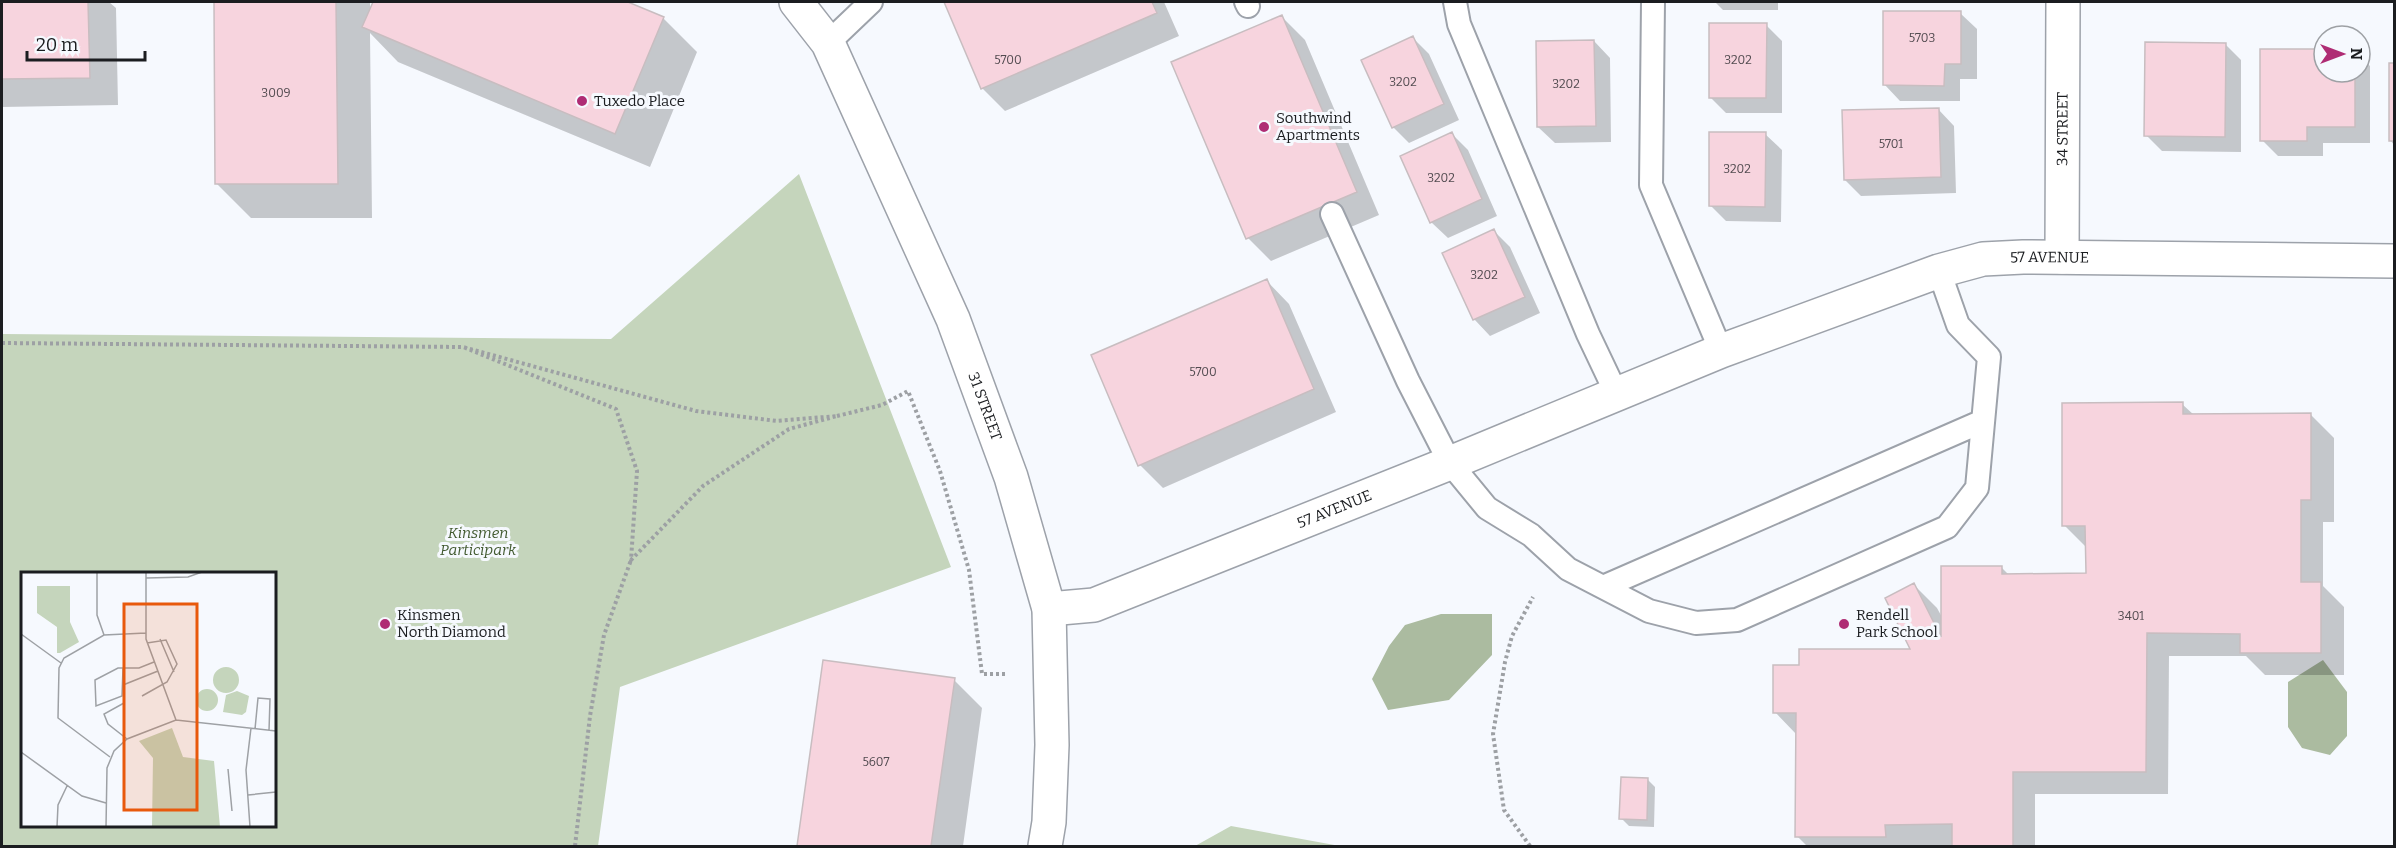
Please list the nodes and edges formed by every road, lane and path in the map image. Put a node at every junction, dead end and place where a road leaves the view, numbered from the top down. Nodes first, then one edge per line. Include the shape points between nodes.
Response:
1 (796, 2) edge
2 (871, 2) edge
3 (1455, 2) edge
4 (1653, 2) edge
5 (2063, 2) edge
6 (828, 43) junction
7 (1332, 214) dead end
8 (2062, 257) junction
9 (2394, 261) edge
10 (1939, 270) junction
11 (2, 343) edge
12 (463, 347) junction
13 (1721, 351) junction
14 (1617, 395) junction
15 (837, 416) junction
16 (1983, 421) junction
17 (1450, 463) junction
18 (631, 560) junction
19 (1603, 587) junction
20 (1533, 597) dead end
21 (1049, 609) junction
22 (1008, 674) dead end
23 (575, 846) edge
24 (1045, 846) edge
25 (1530, 846) edge

1 - 6 street, 31 STREET
2 - 6 lane
3 - 14 lane via 1458,24
4 - 13 lane via 1652,185
5 - 8 street, 34 STREET
6 - 21 street, 31 STREET via 953,320 1011,477
7 - 17 lane
8 - 9 street, 57 AVENUE
8 - 10 street, 57 AVENUE via 1983,260
10 - 13 street, 57 AVENUE
10 - 16 lane via 1958,325 1989,357
11 - 12 path
12 - 15 path via 696,411 777,421
12 - 18 path via 615,409 637,471
13 - 14 street, 57 AVENUE
14 - 17 street, 57 AVENUE
15 - 18 path via 789,429 703,486
15 - 22 path via 882,405 908,391 940,471 969,570 982,674
16 - 19 lane
16 - 19 lane via 1977,488 1947,527 1737,620 1696,623 1649,611
17 - 19 lane via 1487,508 1531,536 1569,569
17 - 21 street, 57 AVENUE via 1094,604
18 - 23 path via 604,634
20 - 25 path via 1512,636 1493,734 1504,810
21 - 24 street, 31 STREET via 1052,746

